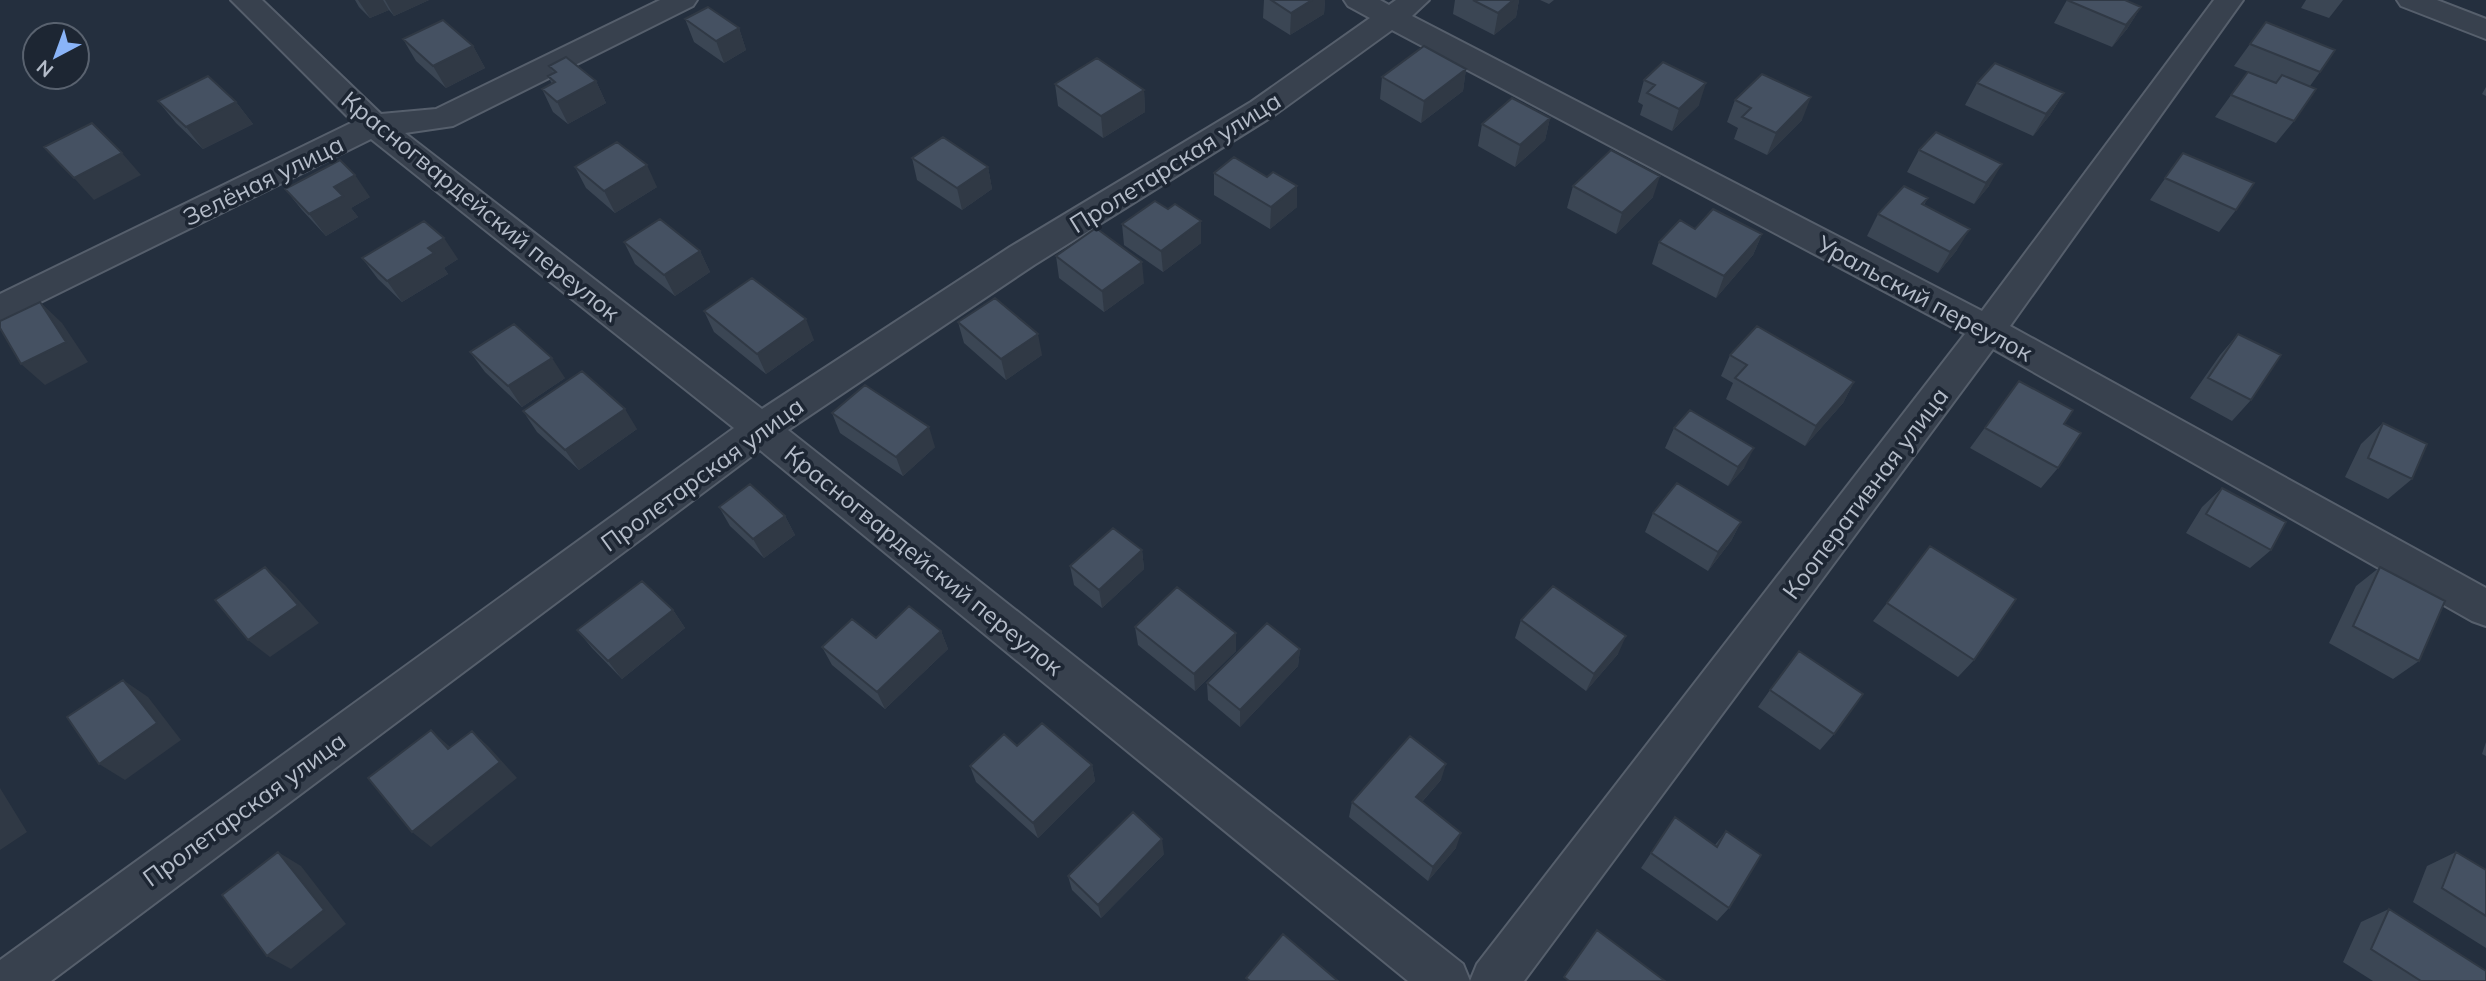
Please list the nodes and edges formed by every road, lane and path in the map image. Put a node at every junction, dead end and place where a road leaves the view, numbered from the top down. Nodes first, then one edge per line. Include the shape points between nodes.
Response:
1 (245, 0) edge
2 (683, 0) edge
3 (1358, 0) edge
4 (2229, 0) edge
5 (2411, 0) edge
6 (1404, 9) edge
7 (2486, 30) edge
8 (374, 125) junction
9 (0, 309) edge
10 (1988, 331) junction
11 (761, 429) junction
12 (2486, 608) edge
13 (11, 981) edge
14 (1446, 981) edge
15 (1494, 981) edge

1 - 8 street, Красногвардейский переулок
2 - 8 street, Зелёная улица via 442,119
3 - 6 street, Уральский переулок
4 - 10 street, Кооперативная улица
5 - 7 street
6 - 10 street, Уральский переулок
6 - 11 street, Пролетарская улица via 1262,109 1022,256
8 - 9 street, Зелёная улица
8 - 11 street, Красногвардейский переулок
10 - 12 street, Уральский переулок
10 - 15 street, Кооперативная улица
11 - 13 street, Пролетарская улица
11 - 14 street, Красногвардейский переулок

